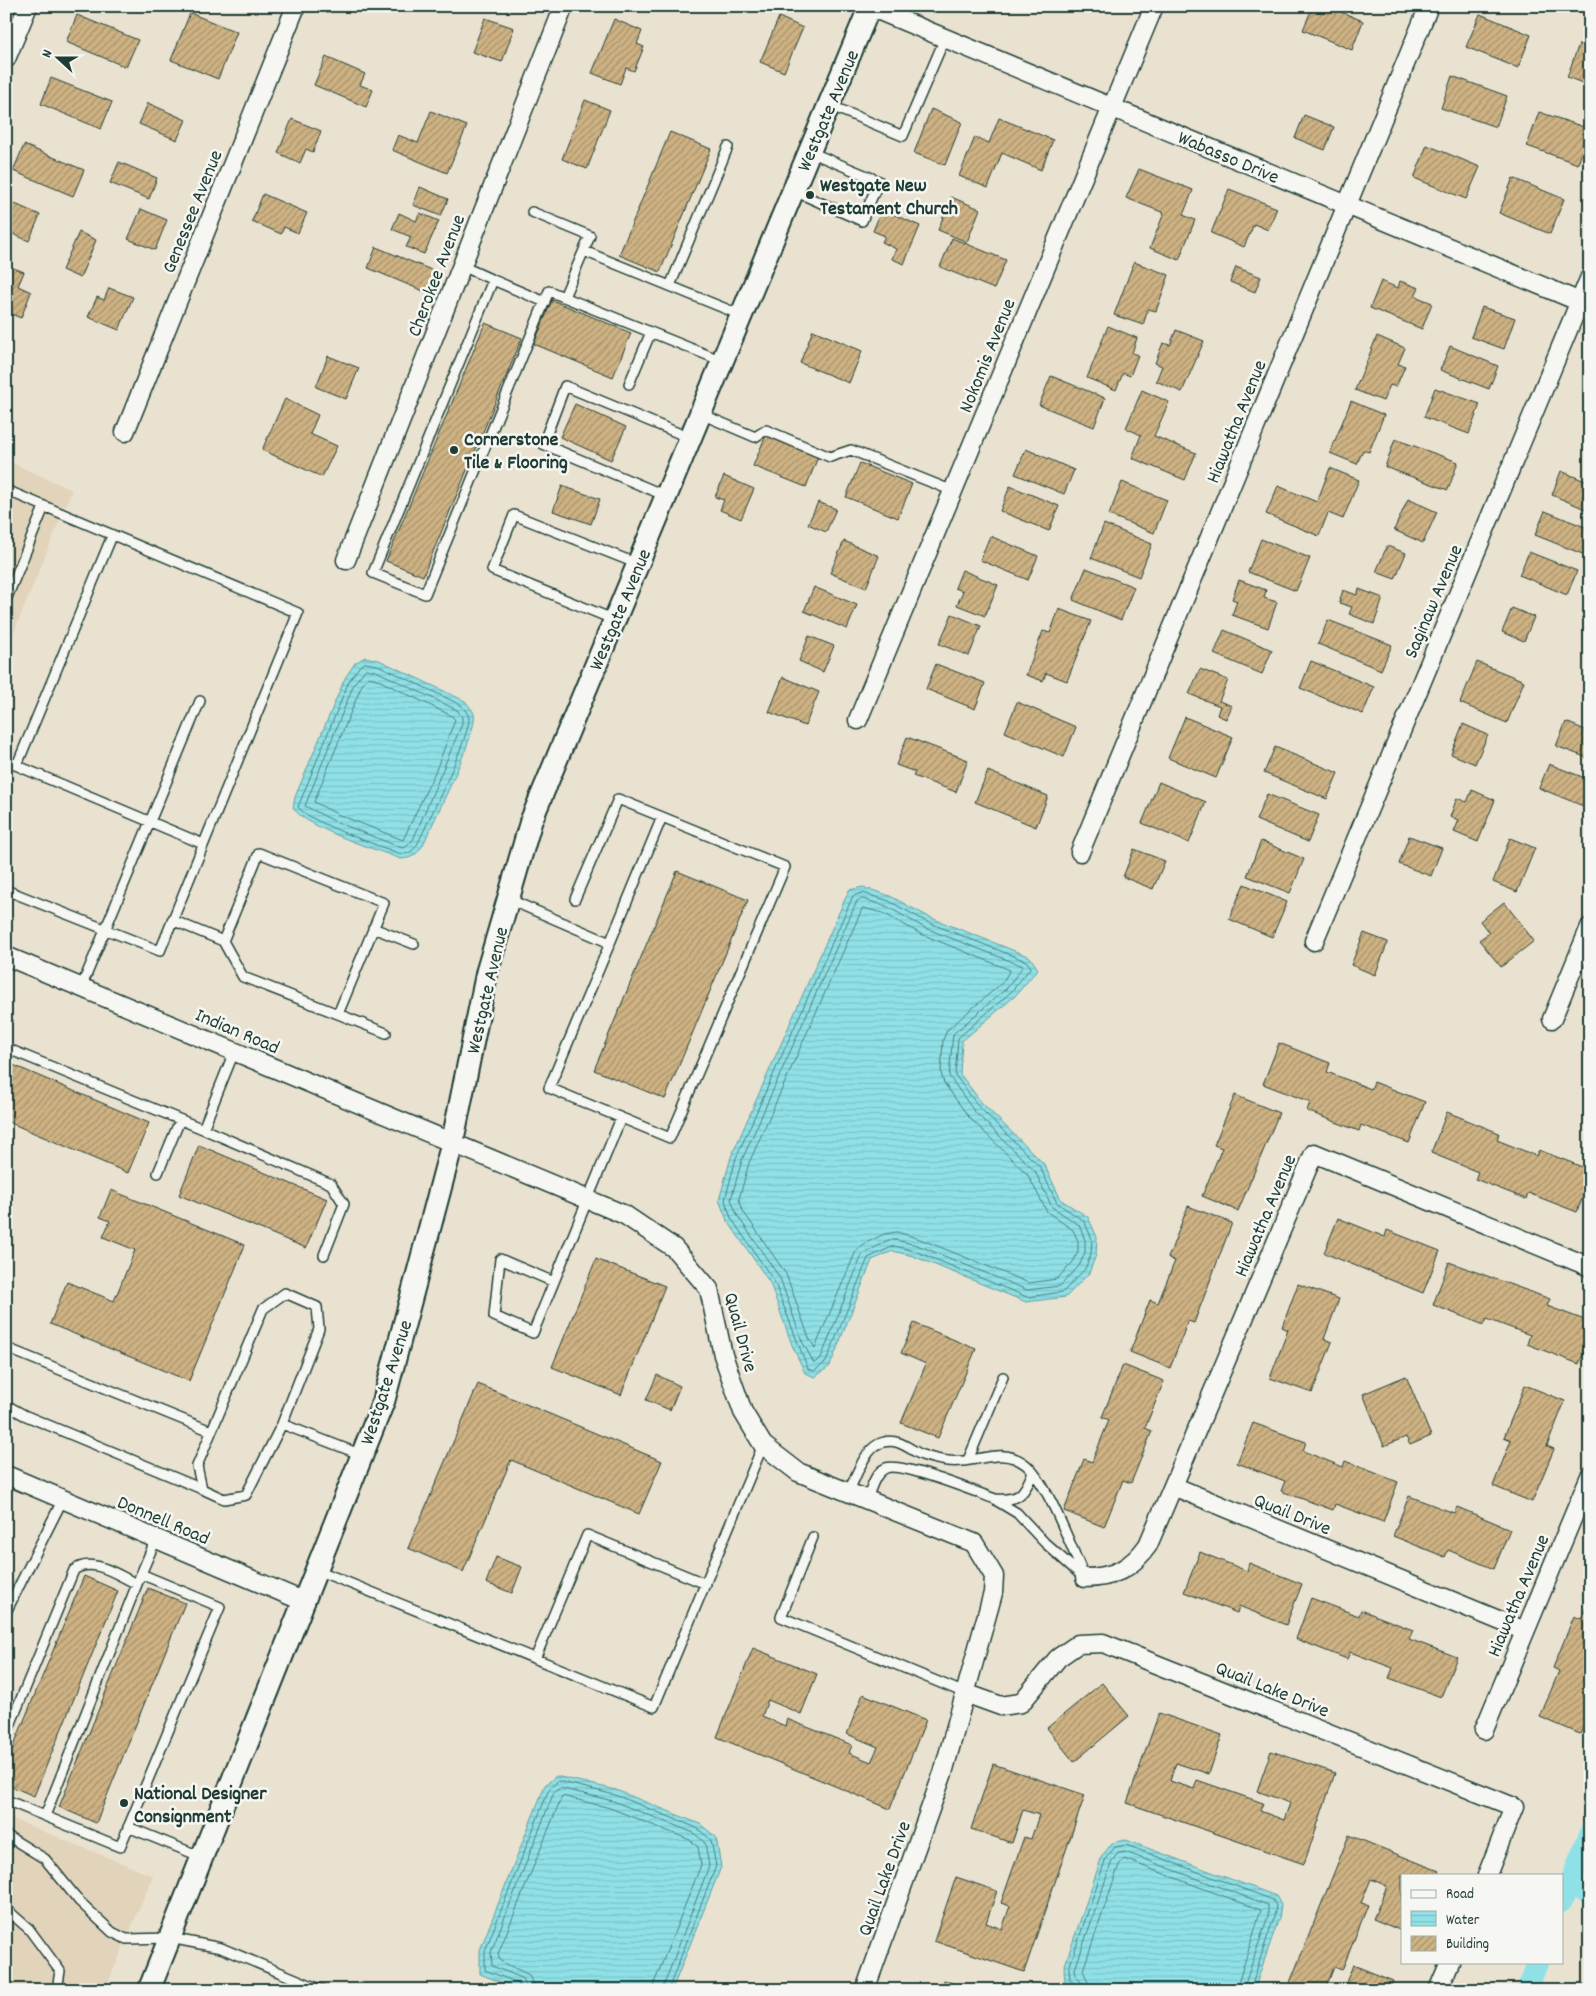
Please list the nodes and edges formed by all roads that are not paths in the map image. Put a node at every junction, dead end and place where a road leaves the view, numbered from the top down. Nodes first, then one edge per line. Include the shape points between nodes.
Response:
1 (28, 6) edge
2 (296, 6) edge
3 (564, 6) edge
4 (870, 6) edge
5 (1154, 6) edge
6 (1429, 6) edge
7 (945, 38) junction
8 (6, 59) edge
9 (829, 105) junction
10 (1112, 107) junction
11 (728, 147) dead end
12 (810, 152) junction
13 (794, 191) junction
14 (1346, 205) junction
15 (532, 212) dead end
16 (584, 251) junction
17 (462, 266) junction
18 (1590, 277) edge
19 (493, 280) junction
20 (670, 286) junction
21 (564, 297) junction
22 (545, 302) junction
23 (1585, 304) edge
24 (742, 315) junction
25 (650, 332) junction
26 (722, 361) junction
27 (629, 384) dead end
28 (701, 414) junction
29 (126, 432) dead end
30 (691, 438) junction
31 (6, 490) edge
32 (953, 491) junction
33 (666, 496) junction
34 (44, 507) junction
35 (112, 536) junction
36 (346, 560) dead end
37 (638, 565) junction
38 (6, 600) edge
39 (615, 620) junction
40 (200, 701) dead end
41 (858, 720) dead end
42 (6, 761) edge
43 (17, 765) junction
44 (662, 817) junction
45 (150, 822) junction
46 (204, 844) junction
47 (1080, 852) dead end
48 (6, 890) edge
49 (508, 899) junction
50 (576, 899) dead end
51 (172, 920) junction
52 (1590, 927) edge
53 (373, 928) junction
54 (105, 929) junction
55 (1314, 941) dead end
56 (223, 942) junction
57 (610, 942) junction
58 (414, 944) dead end
59 (6, 956) edge
60 (81, 988) junction
61 (338, 1014) junction
62 (1552, 1019) dead end
63 (386, 1034) dead end
64 (6, 1048) edge
65 (234, 1052) junction
66 (622, 1118) junction
67 (180, 1120) junction
68 (203, 1129) junction
69 (452, 1144) junction
70 (158, 1173) dead end
71 (587, 1200) junction
72 (324, 1255) dead end
73 (1590, 1267) edge
74 (554, 1282) junction
75 (6, 1351) edge
76 (1003, 1377) dead end
77 (6, 1405) edge
78 (282, 1424) junction
79 (211, 1431) junction
80 (763, 1445) junction
81 (362, 1455) junction
82 (968, 1460) junction
83 (1033, 1472) junction
84 (6, 1476) edge
85 (1590, 1476) edge
86 (1173, 1486) junction
87 (202, 1489) junction
88 (848, 1493) junction
89 (63, 1499) junction
90 (995, 1499) junction
91 (866, 1501) junction
92 (813, 1537) dead end
93 (156, 1539) junction
94 (974, 1543) joint
95 (317, 1570) junction
96 (141, 1574) junction
97 (1084, 1578) junction
98 (137, 1584) junction
99 (706, 1584) junction
100 (304, 1602) junction
101 (6, 1612) edge
102 (1525, 1631) junction
103 (535, 1659) junction
104 (965, 1693) junction
105 (1484, 1730) dead end
106 (6, 1735) edge
107 (6, 1800) edge
108 (45, 1816) junction
109 (128, 1827) junction
110 (6, 1835) edge
111 (203, 1857) junction
112 (1487, 1874) edge
113 (6, 1909) edge
114 (170, 1938) junction
115 (1449, 1964) edge
116 (319, 1989) edge
117 (57, 1990) edge
118 (149, 1990) edge
119 (865, 1990) edge
120 (1438, 1990) edge

1 - 8 street
2 - 29 street, Genessee Avenue
3 - 17 street, Cherokee Avenue
4 - 7 street, Wabasso Drive
4 - 9 street, Westgate Avenue
5 - 10 street, Nokomis Avenue
6 - 14 street, Hiawatha Avenue
7 - 9 lane via 903,136
7 - 10 street, Wabasso Drive
9 - 12 street, Westgate Avenue
10 - 14 street, Wabasso Drive
10 - 32 street, Nokomis Avenue
11 - 20 lane
12 - 13 street, Westgate Avenue
12 - 13 lane via 880,181 862,221
13 - 24 street, Westgate Avenue
14 - 23 street, Wabasso Drive
14 - 47 street, Hiawatha Avenue
15 - 16 lane via 590,236
16 - 20 lane
16 - 21 lane
17 - 19 lane
17 - 36 street, Cherokee Avenue
18 - 23 street, Saginaw Avenue
19 - 22 lane
19 - 22 lane via 373,574 425,594
20 - 24 lane
21 - 22 lane via 549,291
21 - 25 lane
23 - 55 street, Saginaw Avenue
24 - 26 street, Westgate Avenue
25 - 26 lane
25 - 27 lane
26 - 28 street, Westgate Avenue
28 - 30 street, Westgate Avenue
28 - 32 lane via 755,437 766,430 830,457 851,450
30 - 33 street, Westgate Avenue
30 - 33 lane via 565,386 543,444
31 - 34 lane
32 - 41 street, Nokomis Avenue
33 - 37 street, Westgate Avenue
34 - 35 lane
34 - 38 lane
35 - 43 lane
35 - 46 lane via 298,613
37 - 39 street, Westgate Avenue
37 - 39 lane via 514,515 492,570
39 - 49 street, Westgate Avenue via 531,821
40 - 45 lane
42 - 43 lane
43 - 45 lane
44 - 50 lane via 618,799
44 - 57 lane
44 - 66 lane via 785,867 670,1138
45 - 46 lane
45 - 54 lane
46 - 51 lane
48 - 54 lane
49 - 57 lane
49 - 69 street, Westgate Avenue via 487,972
51 - 54 lane via 160,950
51 - 56 lane
52 - 62 street
53 - 56 lane via 384,903 259,854
53 - 58 lane
53 - 61 lane
54 - 60 lane
56 - 61 lane via 243,977
57 - 66 lane via 549,1088
59 - 60 street, Indian Road
60 - 65 street, Indian Road
61 - 63 lane
64 - 67 lane
65 - 68 lane
65 - 69 street, Indian Road
66 - 71 lane
67 - 68 lane
67 - 70 lane
68 - 72 lane via 331,1184 344,1204
69 - 71 street, Quail Drive
69 - 81 street, Westgate Avenue via 384,1400
71 - 74 lane
71 - 80 street, Quail Drive via 625,1214 674,1248 708,1289 726,1363 743,1412
73 - 86 street, Hiawatha Avenue via 1314,1153
74 - 74 lane via 533,1332 494,1316 500,1259
75 - 79 lane via 9,1349
76 - 82 lane
77 - 87 lane
78 - 79 lane via 319,1329 317,1307 285,1293 263,1309
78 - 81 lane
78 - 87 lane via 246,1495 224,1499
79 - 87 lane via 197,1466
80 - 88 street, Quail Drive via 798,1472
80 - 99 lane
81 - 95 street, Westgate Avenue
82 - 83 lane via 986,1456 1013,1457
82 - 88 lane via 936,1460 901,1443 884,1442 874,1446
83 - 90 lane via 1023,1492 1016,1498
83 - 97 lane
84 - 89 street, Donnell Road
85 - 102 street, Hiawatha Avenue
86 - 97 street via 1140,1557 1115,1574
86 - 102 street, Quail Drive
88 - 91 street, Quail Drive
89 - 93 street, Donnell Road
89 - 101 lane
90 - 91 lane via 892,1466 885,1468 875,1479
90 - 97 lane via 1016,1513
91 - 94 street, Quail Drive
92 - 104 lane via 781,1617
93 - 96 lane
93 - 100 street, Donnell Road
94 - 104 street, Quail Lake Drive via 994,1576 993,1593
95 - 100 street, Westgate Avenue
95 - 103 lane
96 - 98 lane
96 - 109 lane via 220,1607
98 - 106 lane via 93,1564 81,1565 74,1570
98 - 108 lane
99 - 103 lane via 587,1536
99 - 103 lane via 654,1707
100 - 111 street, Westgate Avenue
102 - 105 street, Hiawatha Avenue
104 - 112 street, Quail Lake Drive via 1001,1706 1021,1704 1058,1658 1078,1644 1103,1643 1514,1807
104 - 119 street, Quail Lake Drive via 943,1773
107 - 108 lane
108 - 109 lane via 120,1847
109 - 111 lane
110 - 114 lane via 45,1859 79,1901 112,1932 126,1939
111 - 114 street, Westgate Avenue
113 - 117 lane via 28,1929 60,1971
114 - 116 lane via 221,1948
114 - 118 street, Westgate Avenue
115 - 120 street

